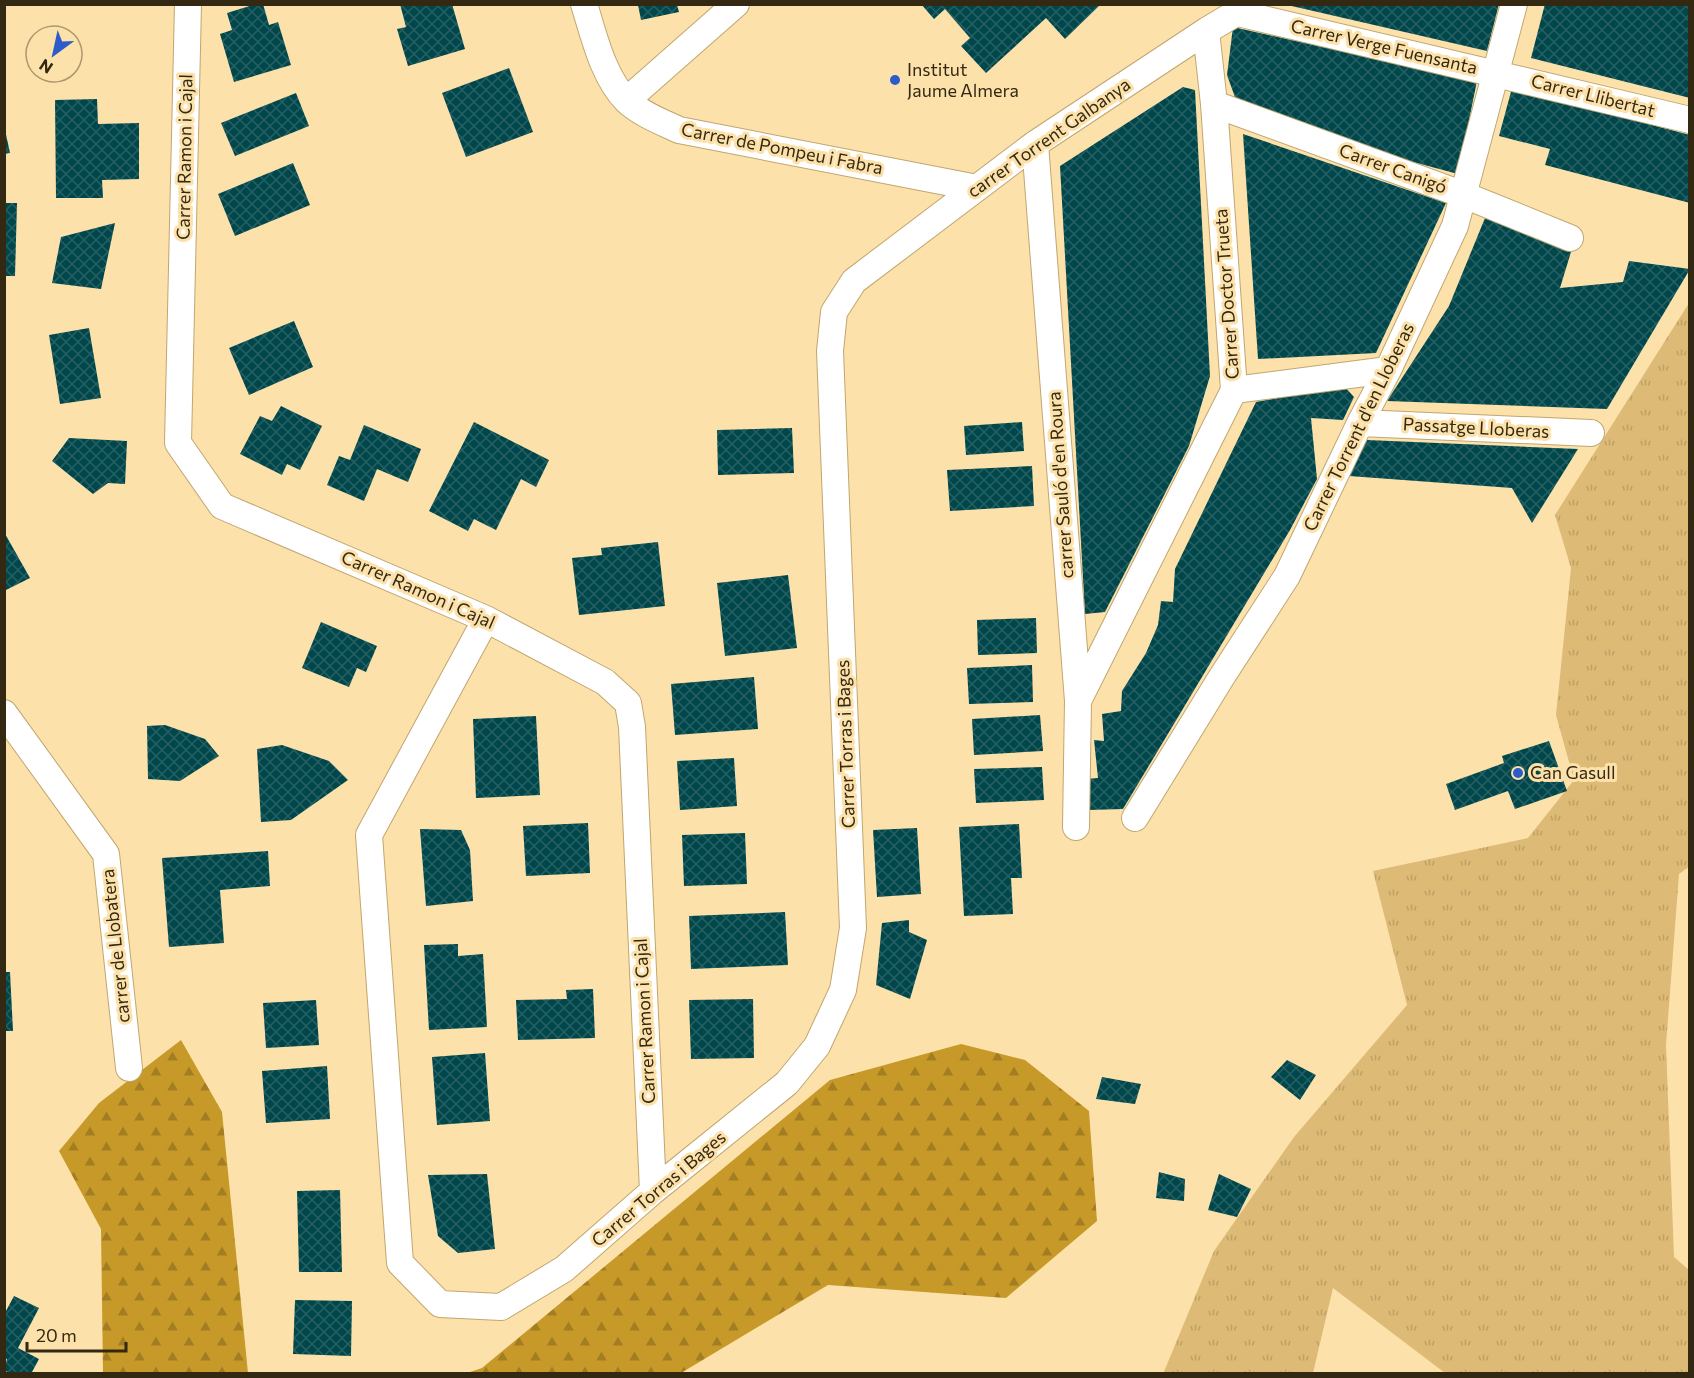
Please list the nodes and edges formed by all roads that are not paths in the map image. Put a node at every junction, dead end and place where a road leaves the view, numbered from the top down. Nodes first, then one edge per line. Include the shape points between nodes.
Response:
1 (188, 4) edge
2 (584, 4) edge
3 (736, 4) edge
4 (1514, 4) edge
5 (1244, 9) edge
6 (1206, 31) junction
7 (1496, 73) junction
8 (627, 100) junction
9 (1214, 104) junction
10 (1689, 120) edge
11 (1035, 144) junction
12 (977, 188) junction
13 (1464, 195) junction
14 (1570, 238) dead end
15 (854, 281) joint
16 (1388, 370) junction
17 (1234, 390) junction
18 (1360, 423) junction
19 (1591, 433) dead end
20 (486, 619) junction
21 (1078, 701) junction
22 (4, 713) edge
23 (1135, 818) dead end
24 (1076, 827) dead end
25 (129, 1068) dead end
26 (653, 1191) junction

1 - 20 street, Carrer Ramon i Cajal via 178,443 222,506
2 - 8 street, Carrer de Pompeu i Fabra via 605,68
3 - 8 street
4 - 7 street, Carrer Torrent d'en Lloberas
5 - 6 street, carrer Torrent Galbanya
5 - 7 street, Carrer Verge Fuensanta
6 - 9 street, Carrer Doctor Trueta
6 - 11 street, carrer Torrent Galbanya
7 - 10 street, Carrer Llibertat
7 - 13 street, Carrer Torrent d'en Lloberas
8 - 12 street, Carrer de Pompeu i Fabra via 645,114 679,130
9 - 13 street, Carrer Canigó
9 - 17 street, Carrer Doctor Trueta
11 - 12 street, carrer Torrent Galbanya
11 - 21 street, carrer Sauló d'en Roura
12 - 15 street, carrer Torrent Galbanya
13 - 14 street, Carrer Canigó
13 - 16 street, Carrer Torrent d'en Lloberas via 1455,226
15 - 26 street, Carrer Torras i Bages via 834,312 830,351 853,928 843,990 817,1046 787,1083
16 - 17 street
16 - 18 street, Carrer Torrent d'en Lloberas
17 - 21 street, Carrer Doctor Trueta
18 - 19 street, Passatge Lloberas
18 - 23 street, Carrer Torrent d'en Lloberas via 1287,576
20 - 26 street, Carrer Ramon i Cajal via 605,682 628,703
20 - 26 street, Carrer Torras i Bages via 369,834 400,1263 440,1304 501,1307 564,1269
21 - 24 street, carrer Sauló d'en Roura
22 - 25 street, carrer de Llobatera via 106,854

